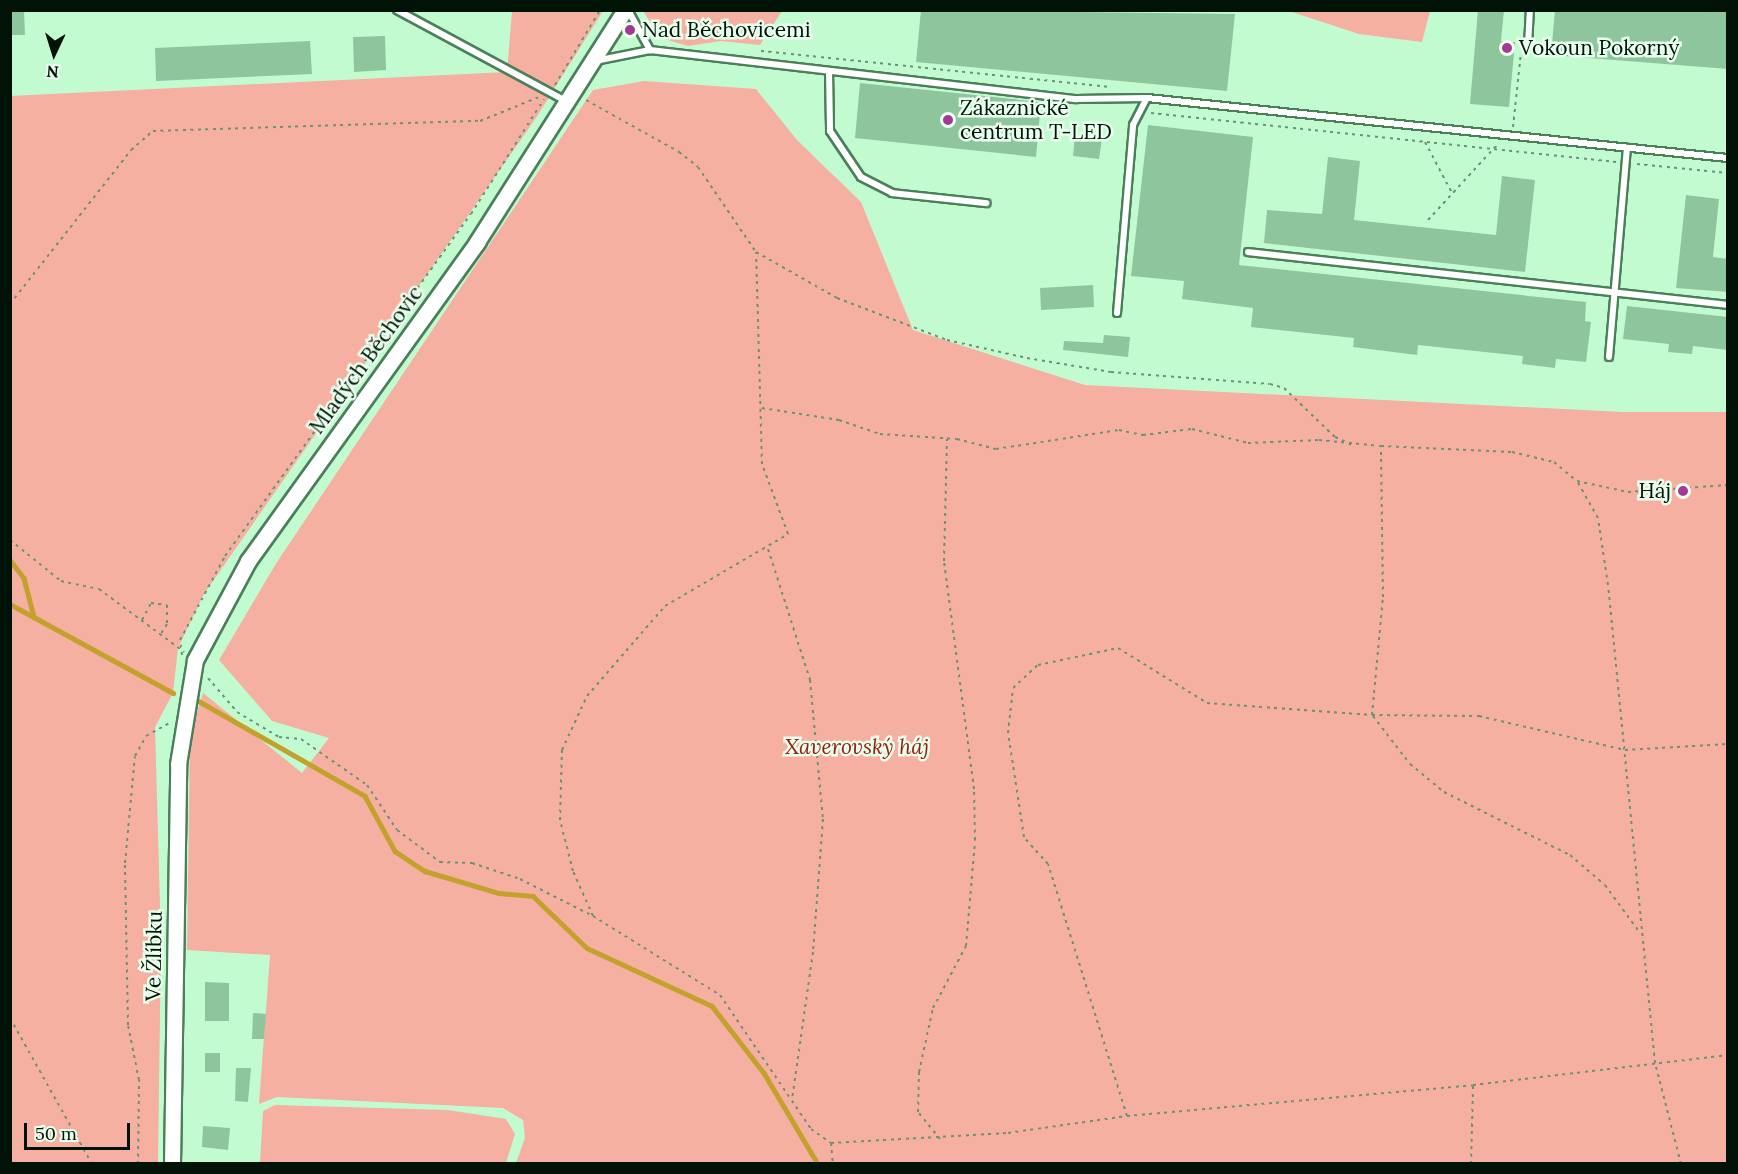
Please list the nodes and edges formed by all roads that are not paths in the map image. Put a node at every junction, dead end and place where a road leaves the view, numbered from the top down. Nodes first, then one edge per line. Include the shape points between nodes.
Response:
1 (626, 10) edge
2 (1530, 10) edge
3 (400, 11) edge
4 (1527, 46) road end
5 (650, 50) junction
6 (593, 61) junction
7 (829, 71) junction
8 (1147, 98) junction
9 (566, 101) junction
10 (1627, 148) junction
11 (1728, 158) edge
12 (986, 203) dead end
13 (1248, 252) dead end
14 (1614, 291) junction
15 (1728, 305) edge
16 (1117, 313) dead end
17 (1609, 357) dead end
18 (179, 749) joint
19 (172, 1164) edge

1 - 5 lane
1 - 6 street, Mladých Běchovic
2 - 4 lane
3 - 9 lane
5 - 6 lane
5 - 7 lane
6 - 9 street, Mladých Běchovic
7 - 8 lane via 1076,99
7 - 12 lane via 830,131 861,177 892,193
8 - 10 lane
8 - 16 lane via 1139,112
9 - 18 street, Mladých Běchovic via 477,242 227,595 195,660
10 - 11 lane
10 - 14 lane
13 - 14 lane
14 - 15 lane
14 - 17 lane
18 - 19 street, Ve Žlíbku

